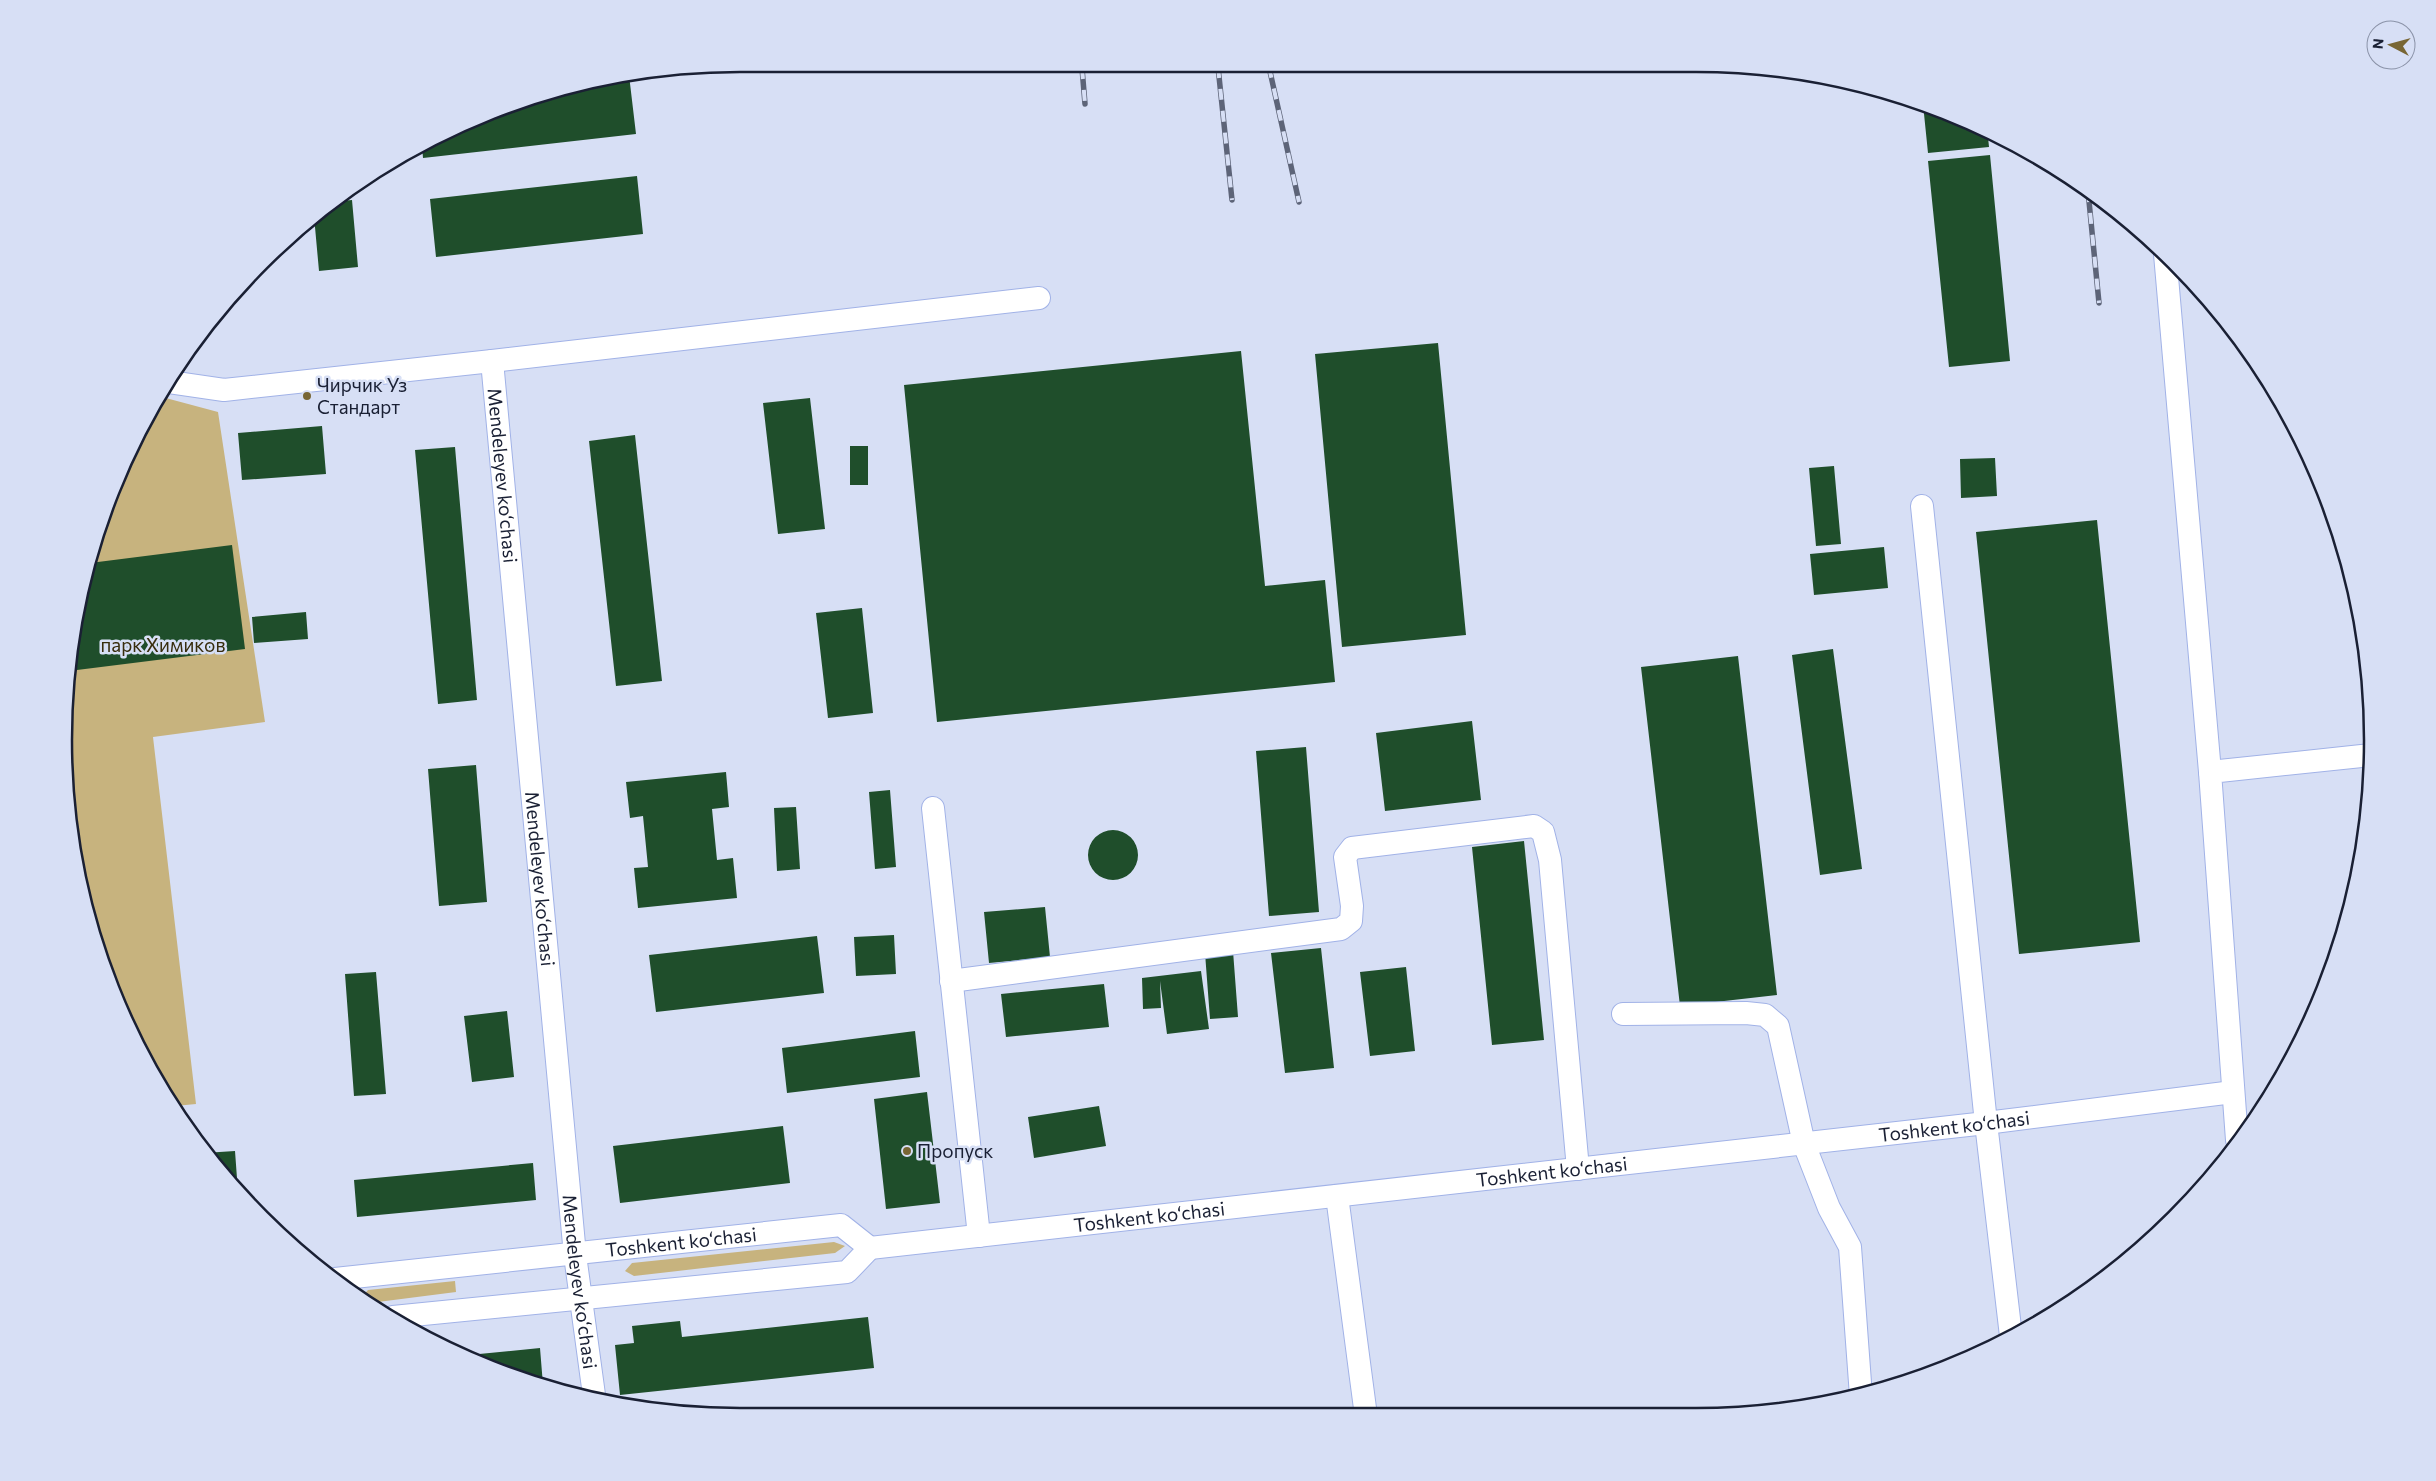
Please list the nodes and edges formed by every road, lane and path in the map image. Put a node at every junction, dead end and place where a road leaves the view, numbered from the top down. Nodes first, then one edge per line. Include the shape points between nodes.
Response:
1 (2166, 266) edge
2 (1038, 298) dead end
3 (492, 361) junction
4 (176, 383) edge
5 (1922, 506) dead end
6 (2363, 756) edge
7 (2210, 772) junction
8 (933, 808) dead end
9 (951, 981) junction
10 (1623, 1014) dead end
11 (2233, 1092) junction
12 (1986, 1123) junction
13 (2237, 1131) edge
14 (1804, 1144) junction
15 (1578, 1169) junction
16 (1337, 1196) junction
17 (979, 1236) junction
18 (870, 1248) junction
19 (575, 1255) junction
20 (345, 1278) edge
21 (581, 1298) junction
22 (401, 1316) edge
23 (2010, 1330) edge
24 (1860, 1388) edge
25 (594, 1392) edge
26 (1365, 1408) edge

1 - 7 street
2 - 3 street
3 - 4 street via 224,390
3 - 19 street, Mendeleyev ko‘chasi
5 - 12 street
6 - 7 street
7 - 11 street
8 - 9 street
9 - 15 street via 1341,929 1351,921 1346,857 1352,848 1534,826 1543,832 1550,860
9 - 17 street
10 - 14 street via 1765,1015 1778,1026
11 - 12 street, Toshkent ko‘chasi
11 - 13 street
12 - 14 street, Toshkent ko‘chasi
12 - 23 street
14 - 15 street, Toshkent ko‘chasi
14 - 24 street via 1829,1208 1850,1247
15 - 16 street, Toshkent ko‘chasi
16 - 17 street, Toshkent ko‘chasi
16 - 26 street
17 - 18 street, Toshkent ko‘chasi
18 - 19 street, Toshkent ko‘chasi via 841,1226
18 - 21 street via 847,1272
19 - 20 street, Toshkent ko‘chasi
19 - 21 street, Mendeleyev ko‘chasi
21 - 22 street
21 - 25 street, Mendeleyev ko‘chasi

